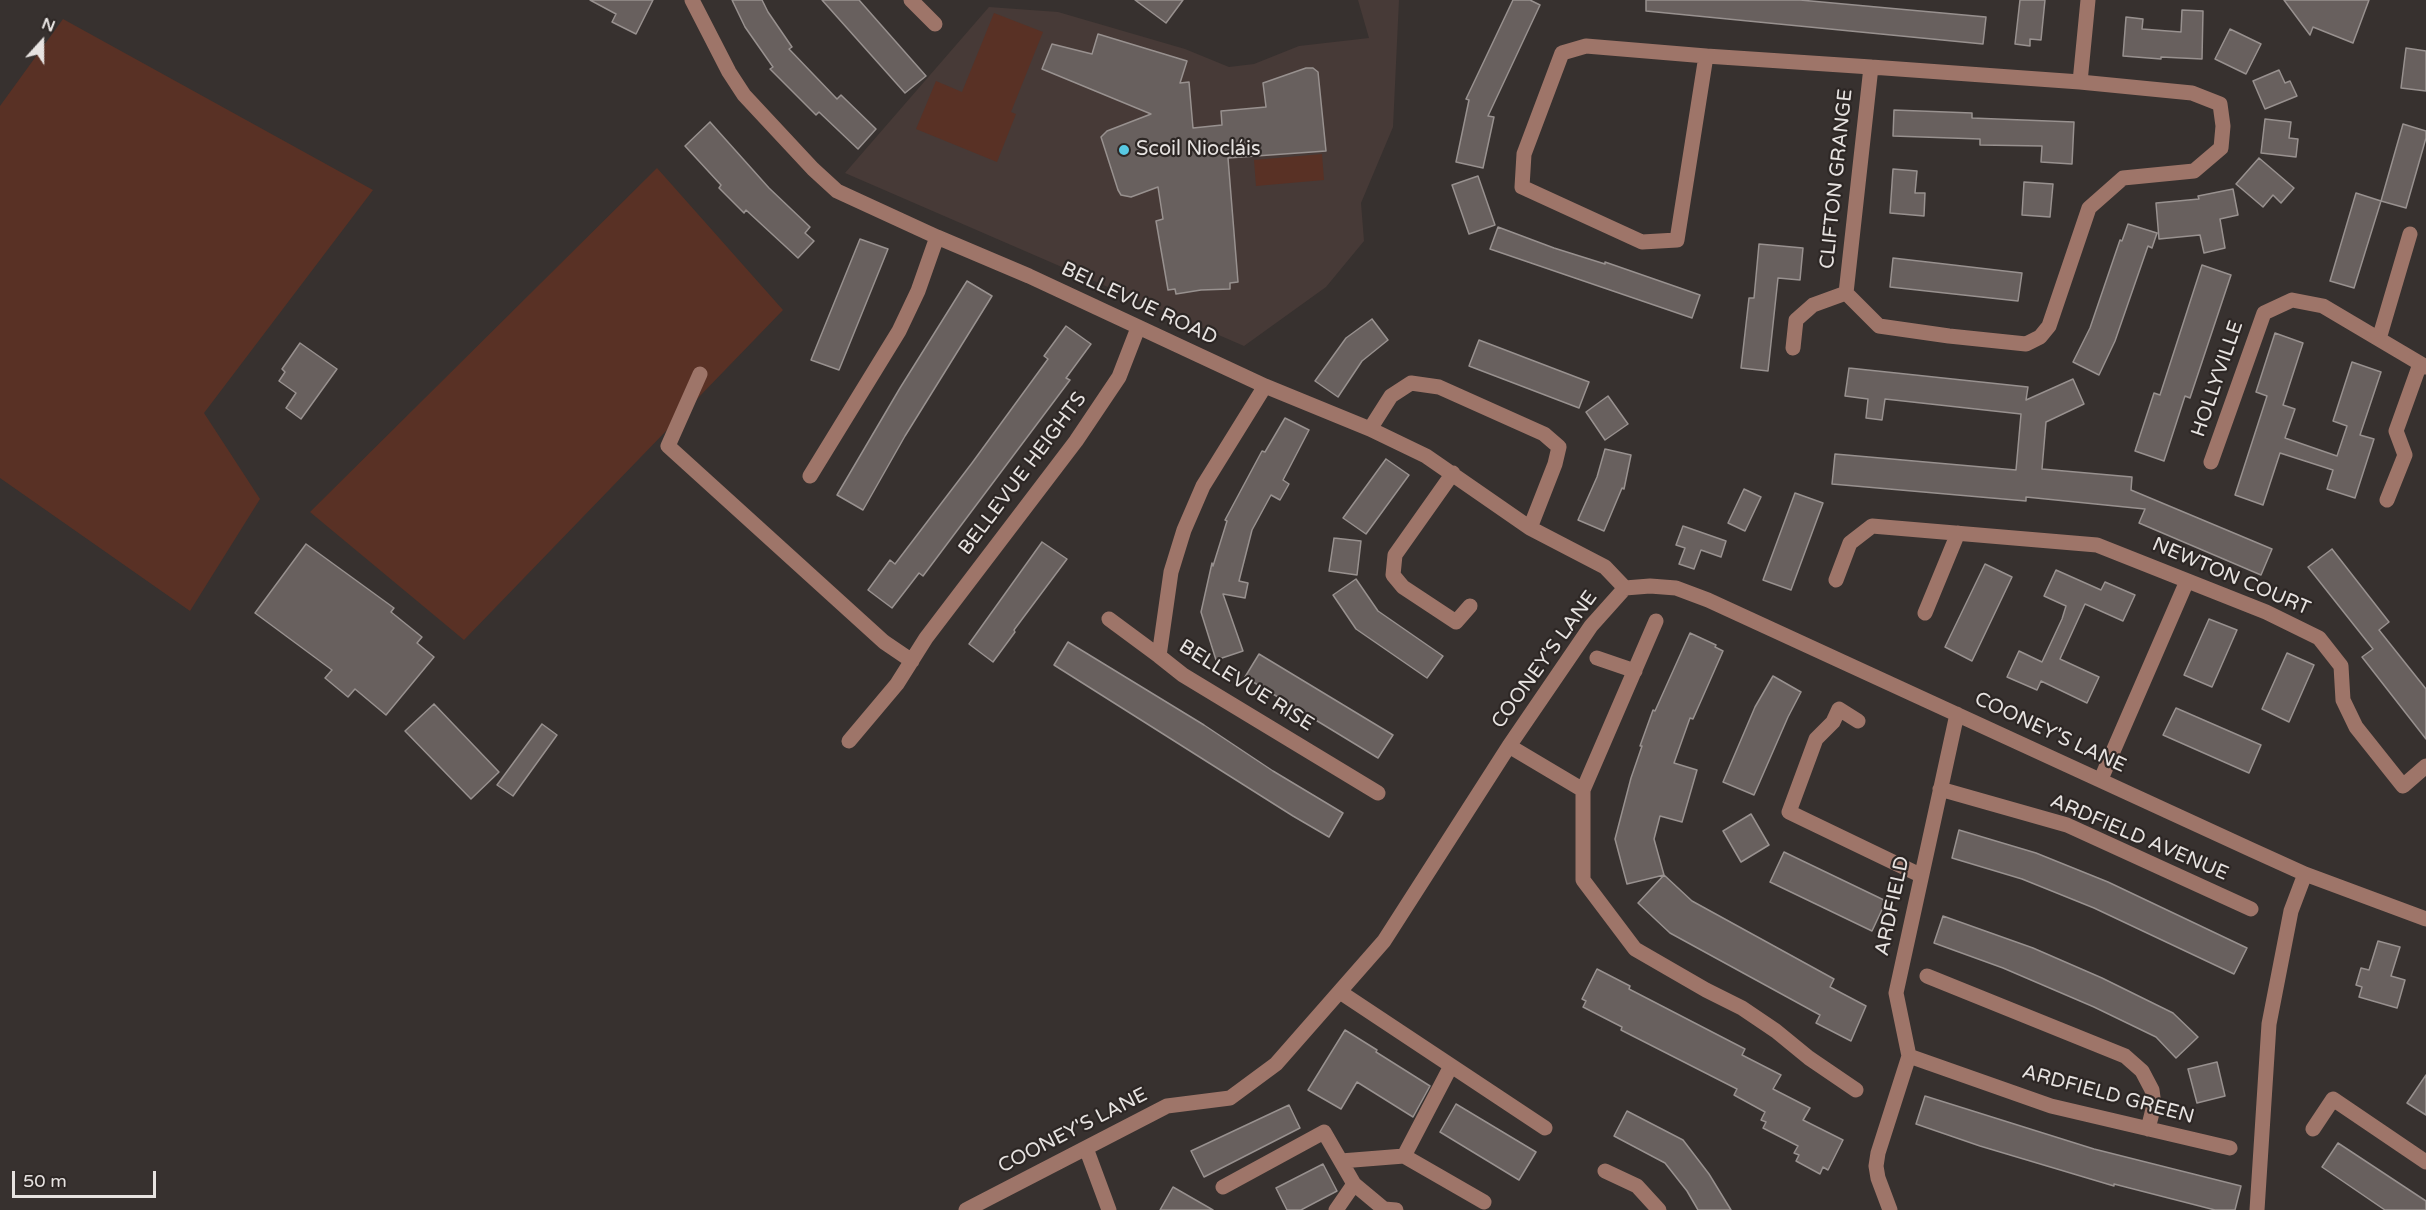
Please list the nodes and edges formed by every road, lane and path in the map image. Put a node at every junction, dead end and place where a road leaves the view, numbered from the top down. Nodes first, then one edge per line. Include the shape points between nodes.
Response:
1 (692, 0) edge
2 (911, 0) edge
3 (2088, 0) edge
4 (935, 24) dead end
5 (1706, 56) junction
6 (1871, 67) junction
7 (2080, 82) junction
8 (2410, 234) dead end
9 (937, 237) junction
10 (1846, 293) junction
11 (1138, 328) junction
12 (2379, 339) junction
13 (1793, 348) dead end
14 (2423, 365) edge
15 (700, 374) dead end
16 (1265, 386) junction
17 (1370, 429) junction
18 (2211, 462) dead end
19 (1453, 473) junction
20 (810, 476) dead end
21 (2387, 500) dead end
22 (1530, 528) junction
23 (1958, 533) junction
24 (1836, 580) dead end
25 (2187, 581) junction
26 (1624, 588) junction
27 (1470, 606) dead end
28 (1925, 613) dead end
29 (1109, 619) dead end
30 (1656, 621) dead end
31 (1159, 656) junction
32 (1597, 658) dead end
33 (912, 661) junction
34 (1635, 671) junction
35 (1957, 714) junction
36 (1858, 721) dead end
37 (849, 741) dead end
38 (1509, 746) junction
39 (2426, 766) edge
40 (2101, 779) junction
41 (1940, 789) junction
42 (1583, 790) junction
43 (1378, 792) dead end
44 (2305, 874) junction
45 (1920, 875) junction
46 (2251, 909) dead end
47 (2426, 919) edge
48 (1927, 976) dead end
49 (1340, 992) junction
50 (1909, 1056) junction
51 (1451, 1066) junction
52 (1856, 1090) dead end
53 (1545, 1128) dead end
54 (2148, 1129) junction
55 (2313, 1129) dead end
56 (1086, 1148) junction
57 (2229, 1148) dead end
58 (1404, 1156) junction
59 (1341, 1161) junction
60 (2426, 1162) edge
61 (1605, 1171) dead end
62 (1354, 1184) junction
63 (1223, 1187) dead end
64 (1484, 1202) dead end
65 (966, 1210) edge
66 (1109, 1210) edge
67 (1336, 1210) edge
68 (1396, 1210) edge
69 (1659, 1210) edge
70 (1890, 1210) edge
71 (2257, 1210) edge

1 - 9 street, BELLEVUE ROAD via 744,94 824,180 837,191
2 - 4 street
3 - 7 street
5 - 5 street, CLIFTON GRANGE via 1677,240 1642,242 1522,188 1524,154 1563,53 1586,46
5 - 6 street, CLIFTON GRANGE
6 - 7 street, CLIFTON GRANGE
6 - 10 street, CLIFTON GRANGE
7 - 10 street, CLIFTON GRANGE via 2192,93 2220,104 2221,148 2194,171 2123,178 2089,208 2049,326 2040,337 2026,344 1879,326
8 - 12 street
9 - 11 street, BELLEVUE ROAD
9 - 20 street via 899,331
10 - 13 street via 1813,304 1796,320
11 - 16 street, BELLEVUE ROAD
11 - 33 street, BELLEVUE HEIGHTS via 1119,377 1076,441
12 - 14 street, HOLLYVILLE
12 - 18 street, HOLLYVILLE via 2324,306 2292,300 2264,313
14 - 21 street via 2396,431 2405,455
15 - 33 street via 668,446 884,642
16 - 17 street, BELLEVUE ROAD
16 - 31 street, BELLEVUE RISE via 1203,486 1184,530 1171,572
17 - 19 street, BELLEVUE ROAD
17 - 22 street via 1391,396 1412,383 1439,387 1544,434 1559,447
19 - 22 street, BELLEVUE ROAD
19 - 27 street via 1395,555 1393,575 1403,587 1456,622
22 - 26 street, BELLEVUE ROAD via 1605,567
23 - 24 street, NEWTON COURT via 1872,526 1850,543
23 - 25 street, NEWTON COURT via 2097,545
23 - 28 street
25 - 39 street, NEWTON COURT via 2319,638 2341,666 2343,700 2356,727 2403,786
25 - 40 street
26 - 35 street, COONEY'S LANE via 1676,588 1708,600
26 - 38 street, COONEY'S LANE via 1591,626
29 - 31 street
30 - 34 street
31 - 43 street, BELLEVUE RISE via 1183,675
32 - 34 street
33 - 37 street, BELLEVUE HEIGHTS
34 - 42 street
35 - 40 street, COONEY'S LANE
35 - 41 street, ARDFIELD
36 - 45 street via 1839,709 1833,722 1816,739 1789,812
38 - 42 street
38 - 49 street, COONEY'S LANE via 1384,941
40 - 44 street, COONEY'S LANE
41 - 45 street, ARDFIELD
41 - 46 street, ARDFIELD AVENUE via 2067,825
42 - 52 street via 1583,880 1635,949 1742,1008
44 - 47 street, COONEY'S LANE
44 - 71 street via 2290,911 2269,1024
45 - 50 street, ARDFIELD via 1896,993
48 - 54 street via 2125,1056 2142,1071 2152,1090 2154,1105
49 - 51 street
49 - 56 street, COONEY'S LANE via 1276,1064 1230,1098 1167,1106
50 - 54 street, ARDFIELD GREEN via 2051,1106
50 - 70 street, ARDFIELD via 1876,1166
51 - 53 street
51 - 58 street
54 - 57 street, ARDFIELD GREEN
55 - 60 street via 2333,1099
56 - 65 street, COONEY'S LANE
56 - 66 street
58 - 59 street
58 - 64 street
59 - 62 street
59 - 63 street via 1324,1132
61 - 69 street via 1637,1186
62 - 67 street
62 - 68 street via 1384,1209

